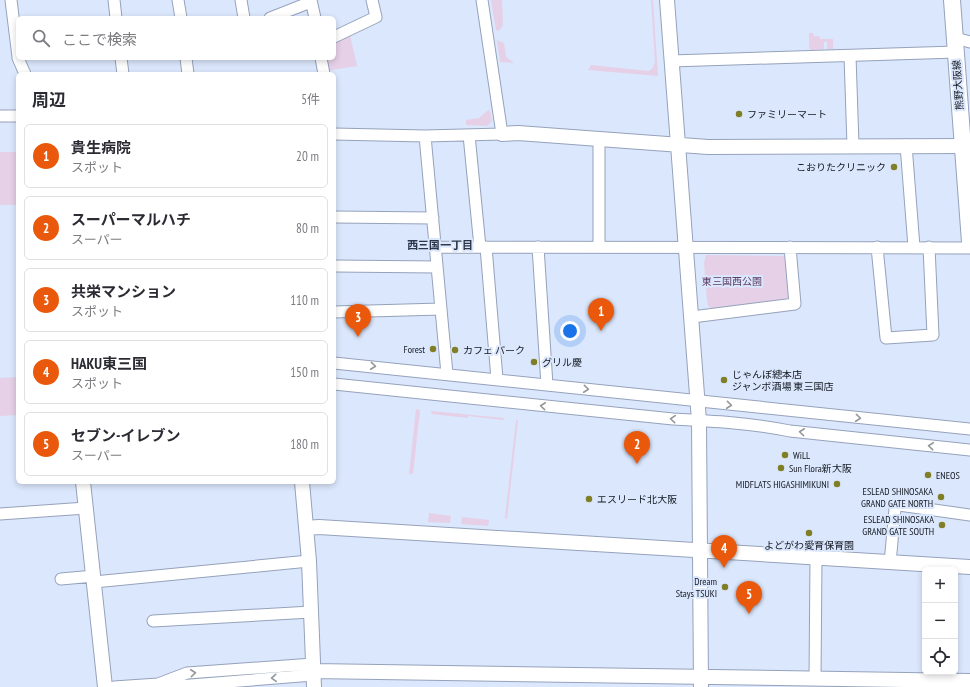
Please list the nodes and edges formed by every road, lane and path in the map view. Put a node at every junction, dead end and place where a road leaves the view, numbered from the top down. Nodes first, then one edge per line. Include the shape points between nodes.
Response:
1 (11, 0) edge
2 (114, 0) edge
3 (178, 0) edge
4 (241, 0) edge
5 (372, 0) edge
6 (482, 0) edge
7 (666, 0) edge
8 (952, 0) edge
9 (311, 1) edge
10 (116, 16) edge
11 (181, 16) edge
12 (244, 16) edge
13 (275, 16) edge
14 (315, 16) edge
15 (336, 36) edge
16 (16, 41) edge
17 (960, 44) edge
18 (850, 56) junction
19 (19, 60) edge
20 (121, 60) edge
21 (186, 60) edge
22 (321, 60) edge
23 (671, 61) junction
24 (24, 72) edge
25 (123, 72) edge
26 (188, 72) edge
27 (324, 72) edge
28 (0, 116) edge
29 (16, 116) edge
30 (336, 134) edge
31 (502, 134) junction
32 (469, 135) junction
33 (425, 136) junction
34 (599, 140) junction
35 (677, 145) junction
36 (853, 145) junction
37 (906, 145) junction
38 (966, 146) edge
39 (336, 217) edge
40 (433, 218) junction
41 (970, 242) edge
42 (686, 246) junction
43 (483, 247) junction
44 (538, 247) junction
45 (599, 247) junction
46 (790, 247) junction
47 (877, 247) junction
48 (436, 248) junction
49 (914, 248) junction
50 (929, 248) junction
51 (970, 248) edge
52 (336, 266) edge
53 (437, 268) junction
54 (441, 309) junction
55 (336, 312) edge
56 (692, 317) junction
57 (336, 362) edge
58 (447, 374) junction
59 (497, 379) junction
60 (336, 384) edge
61 (547, 385) junction
62 (698, 401) junction
63 (699, 421) junction
64 (970, 429) edge
65 (970, 450) edge
66 (83, 484) edge
67 (302, 484) edge
68 (86, 508) junction
69 (0, 514) edge
70 (970, 515) edge
71 (306, 528) junction
72 (701, 551) junction
73 (816, 558) junction
74 (309, 561) junction
75 (890, 563) junction
76 (924, 567) edge
77 (958, 567) edge
78 (970, 567) edge
79 (61, 579) dead end
80 (94, 579) junction
81 (310, 612) junction
82 (153, 621) dead end
83 (313, 674) edge
84 (815, 680) junction
85 (935, 680) edge
86 (701, 682) edge
87 (970, 682) edge
88 (188, 686) edge
89 (105, 687) edge
90 (114, 687) edge
91 (166, 687) edge

1 - 16 street
2 - 10 street
3 - 11 street
4 - 12 street
5 - 15 street via 376,17
6 - 31 street
7 - 23 street
8 - 17 main road, 熊野大阪線
9 - 13 street
9 - 14 street
17 - 18 street
17 - 38 main road, 熊野大阪線
18 - 23 street
18 - 36 street
19 - 24 street
20 - 25 street
21 - 26 street
22 - 27 street
23 - 35 street
28 - 29 street
30 - 33 street
31 - 32 street
31 - 34 street
32 - 33 street
32 - 43 street
33 - 40 street
34 - 35 street
34 - 45 street
35 - 36 street
35 - 42 street
36 - 37 street
37 - 38 street
37 - 49 street
38 - 41 main road, 熊野大阪線
39 - 40 street
40 - 48 street
42 - 45 street
42 - 46 street
42 - 56 street
43 - 44 street
43 - 48 street
43 - 59 street
44 - 45 street
44 - 61 street
46 - 47 street
46 - 56 street via 795,304
47 - 49 street
47 - 50 street via 886,338 933,335
48 - 53 street
49 - 50 street
50 - 51 street
52 - 53 street
53 - 54 street
54 - 55 street
54 - 58 street
56 - 62 street
57 -> 58 street
58 - 59 street
59 - 61 street
63 -> 60 street
61 -> 62 street
62 - 63 street
62 -> 64 street
65 -> 63 street via 790,431 750,424
63 - 72 street
66 - 68 street
67 - 71 street
68 - 69 street
68 - 80 street
70 - 75 street via 899,505 895,509
71 - 72 street
71 - 74 street
72 - 73 street
72 - 86 street
73 - 75 street
73 - 84 street
74 - 80 street
74 - 81 street
75 - 76 street
77 - 78 street
79 - 80 street
80 - 89 street
81 - 82 street
81 - 83 street
83 - 86 street
83 -> 88 street
90 -> 83 street via 158,684 187,673
84 - 85 street
84 - 86 street
85 - 87 street
88 - 91 street

